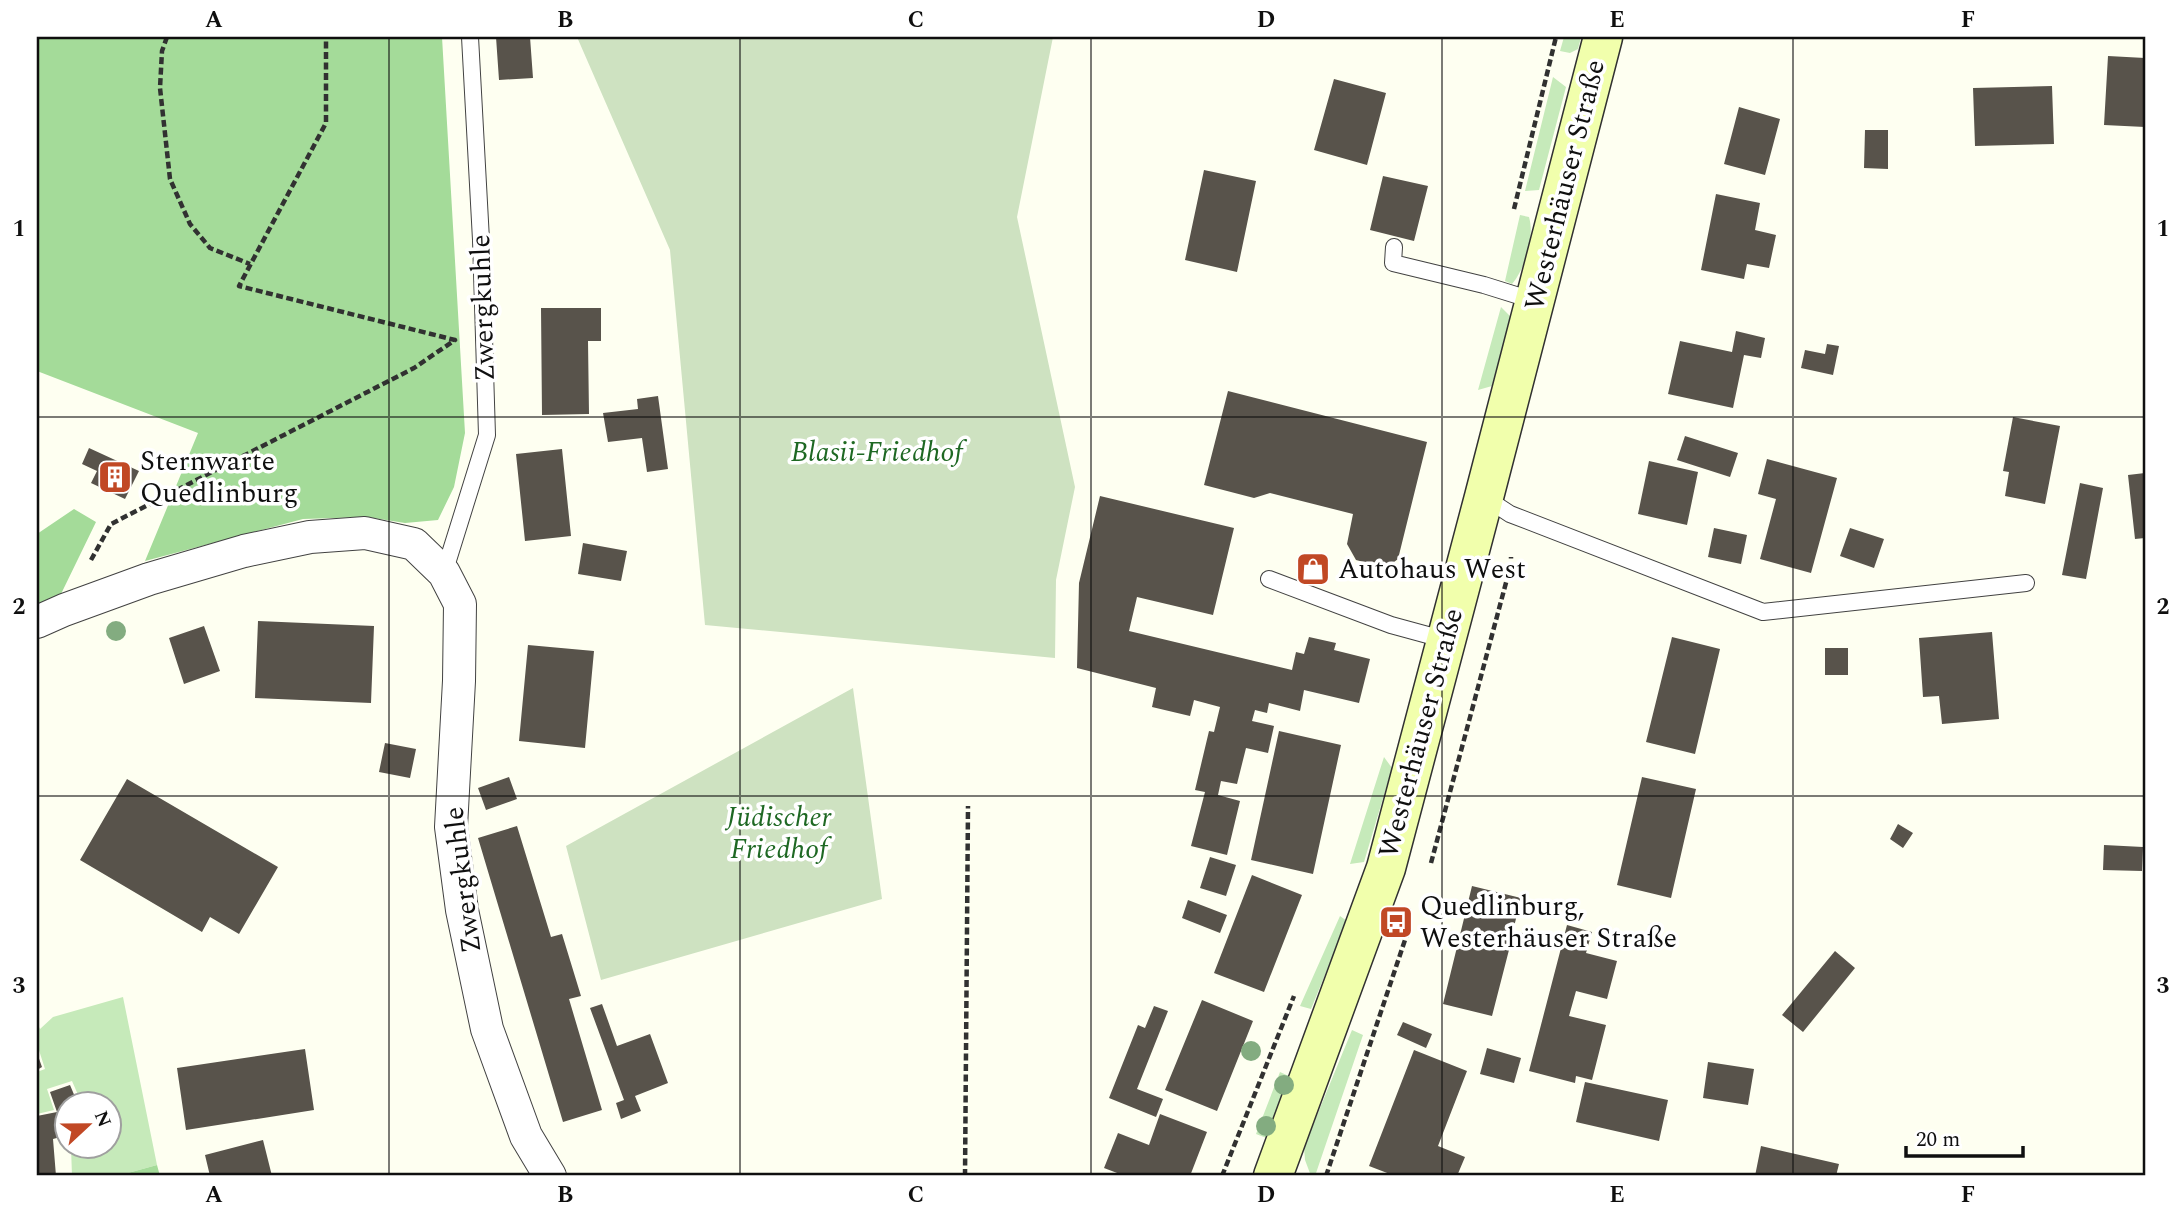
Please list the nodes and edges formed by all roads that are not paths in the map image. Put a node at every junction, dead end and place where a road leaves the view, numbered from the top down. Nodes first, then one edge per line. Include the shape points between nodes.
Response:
1 (470, 37) edge
2 (1603, 37) edge
3 (1394, 247) dead end
4 (1535, 301) junction
5 (1484, 497) junction
6 (444, 573) junction
7 (1269, 579) dead end
8 (2026, 583) dead end
9 (50, 616) edge
10 (1446, 640) junction
11 (550, 1176) edge
12 (1273, 1176) edge

1 - 6 lane, Zwergkuhle via 486,435
2 - 4 main road, Westerhäuser Straße
3 - 4 lane via 1393,263
4 - 5 main road, Westerhäuser Straße
5 - 8 lane via 1510,513 1763,612
5 - 10 main road, Westerhäuser Straße
6 - 9 street, Zwergkuhle via 414,544 365,533 310,537 149,579
6 - 11 street, Zwergkuhle via 460,604 451,827 462,910 486,1029 526,1136
7 - 10 lane via 1391,625
10 - 12 main road, Westerhäuser Straße via 1386,868

